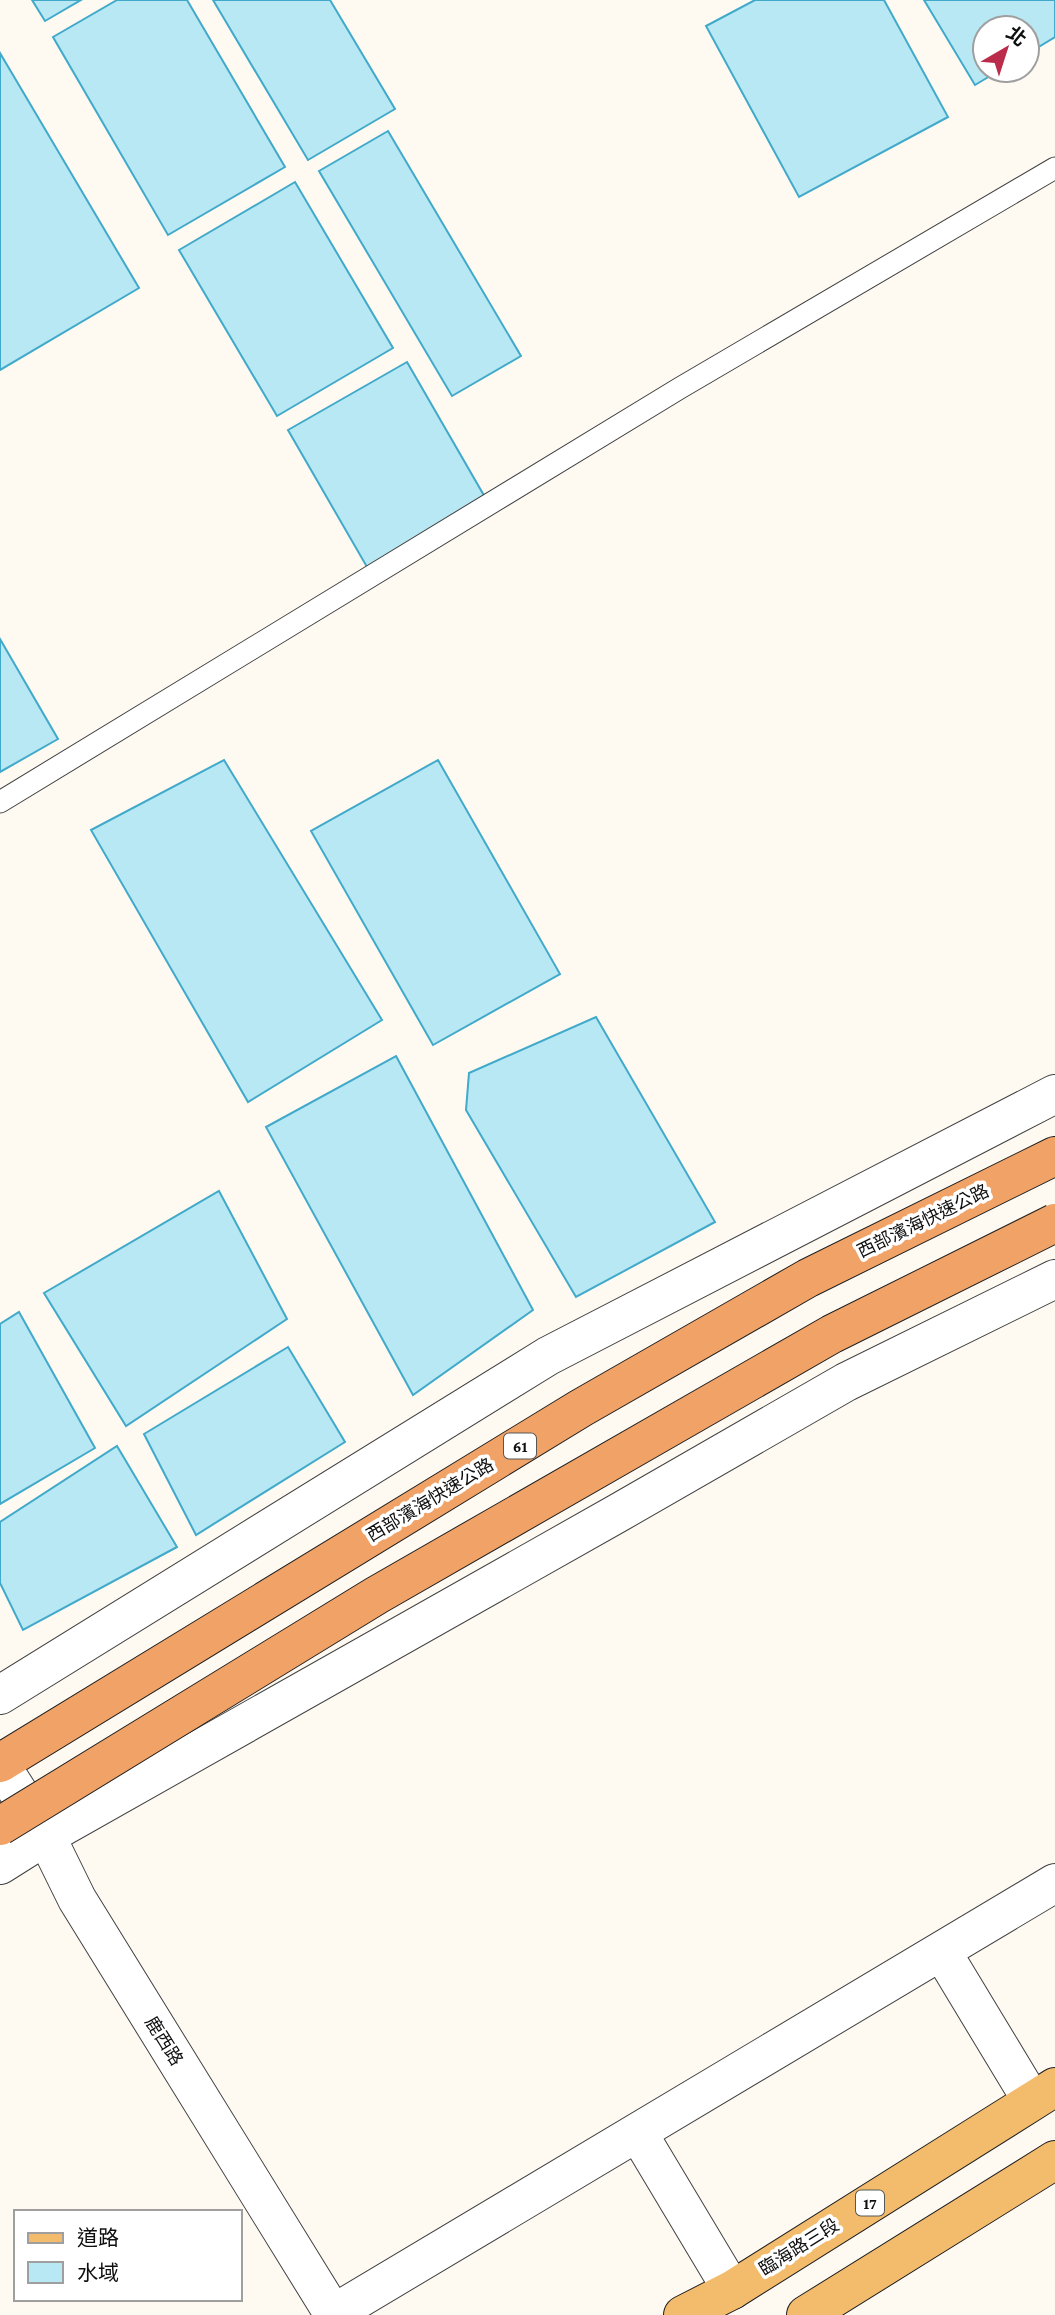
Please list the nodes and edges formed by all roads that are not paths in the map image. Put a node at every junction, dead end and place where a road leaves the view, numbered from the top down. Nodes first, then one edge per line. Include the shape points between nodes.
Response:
1 (1055, 168) edge
2 (0, 802) edge
3 (1055, 1094) edge
4 (1055, 1156) edge
5 (1055, 1223) edge
6 (1055, 1279) edge
7 (0, 1695) edge
8 (0, 1764) edge
9 (0, 1826) edge
10 (46, 1836) junction
11 (0, 1865) edge
12 (1055, 1883) edge
13 (942, 1952) junction
14 (1043, 2094) edge
15 (638, 2133) junction
16 (1055, 2160) edge
17 (732, 2290) junction
18 (333, 2315) edge
19 (683, 2315) edge
20 (806, 2315) edge

1 - 2 lane via 680,388
3 - 7 street via 548,1356
4 - 8 highway, 西部濱海快速公路 / 61 via 808,1278 581,1408
5 - 9 highway, bridge via 820,1340 377,1595
6 - 10 street via 846,1382
8 - 10 street, 鹿西路
10 - 11 street
10 - 18 street, 鹿西路 via 77,1899
12 - 13 street
13 - 14 street
13 - 15 street
14 - 17 main road, 臨海路三段 / 17
15 - 17 street
15 - 18 street
16 - 20 main road
17 - 19 main road, 臨海路三段 / 17

